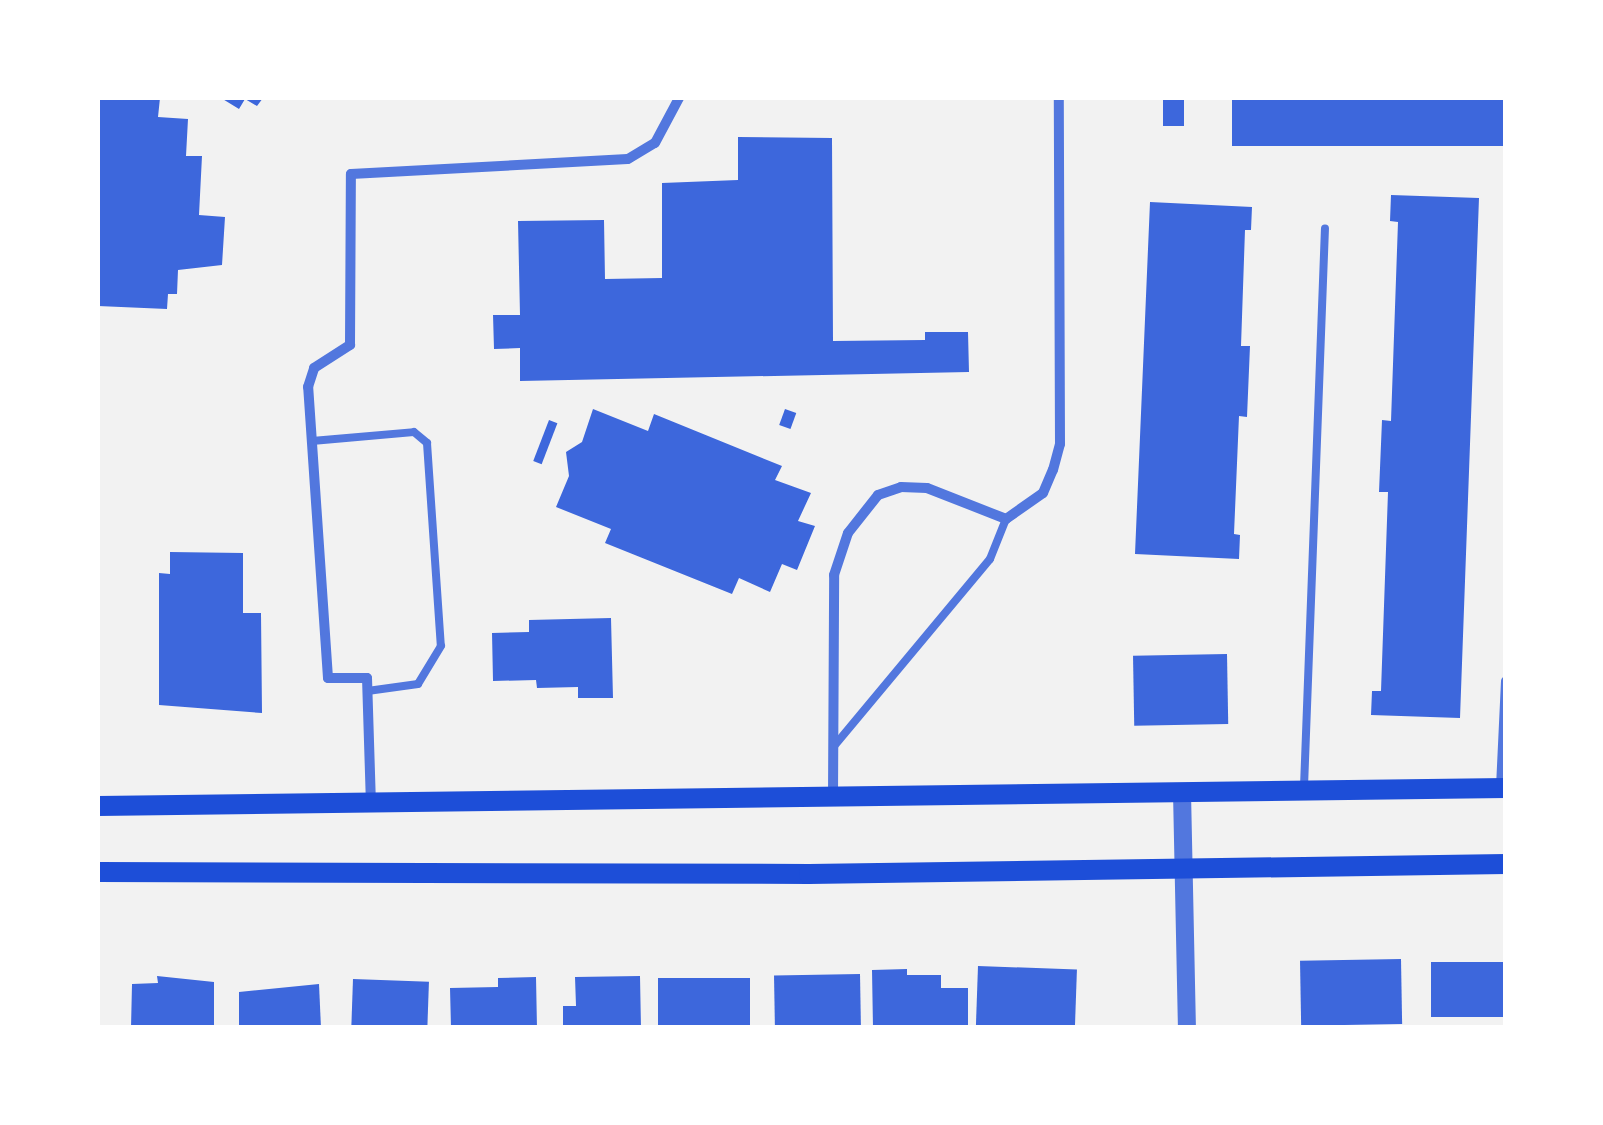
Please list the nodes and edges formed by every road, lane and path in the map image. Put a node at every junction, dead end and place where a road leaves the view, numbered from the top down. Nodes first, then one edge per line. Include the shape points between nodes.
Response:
1 (680, 98) edge
2 (1059, 98) edge
3 (1325, 228) dead end
4 (312, 441) junction
5 (1006, 519) junction
6 (1506, 681) edge
7 (367, 691) junction
8 (1505, 705) edge
9 (835, 745) junction
10 (1503, 788) edge
11 (1182, 792) junction
12 (1304, 792) junction
13 (833, 798) junction
14 (98, 806) edge
15 (371, 807) junction
16 (1506, 864) edge
17 (1184, 868) junction
18 (98, 872) edge
19 (1188, 1028) edge

1 - 4 street via 654,144 628,159 351,174 350,346 314,368 308,386
2 - 5 street via 1060,444 1043,493
3 - 12 lane
4 - 7 street via 328,678 366,678
4 - 7 lane via 414,432 427,442 442,646 418,684
5 - 9 lane via 990,559
5 - 9 street via 926,488 901,486 878,495 861,514 838,552 834,575
6 - 8 street
7 - 15 street
8 - 10 street
9 - 13 street
10 - 12 main road
11 - 12 main road
11 - 13 main road
11 - 17 street
13 - 15 main road
14 - 15 main road
16 - 17 main road
17 - 18 main road
17 - 19 street

